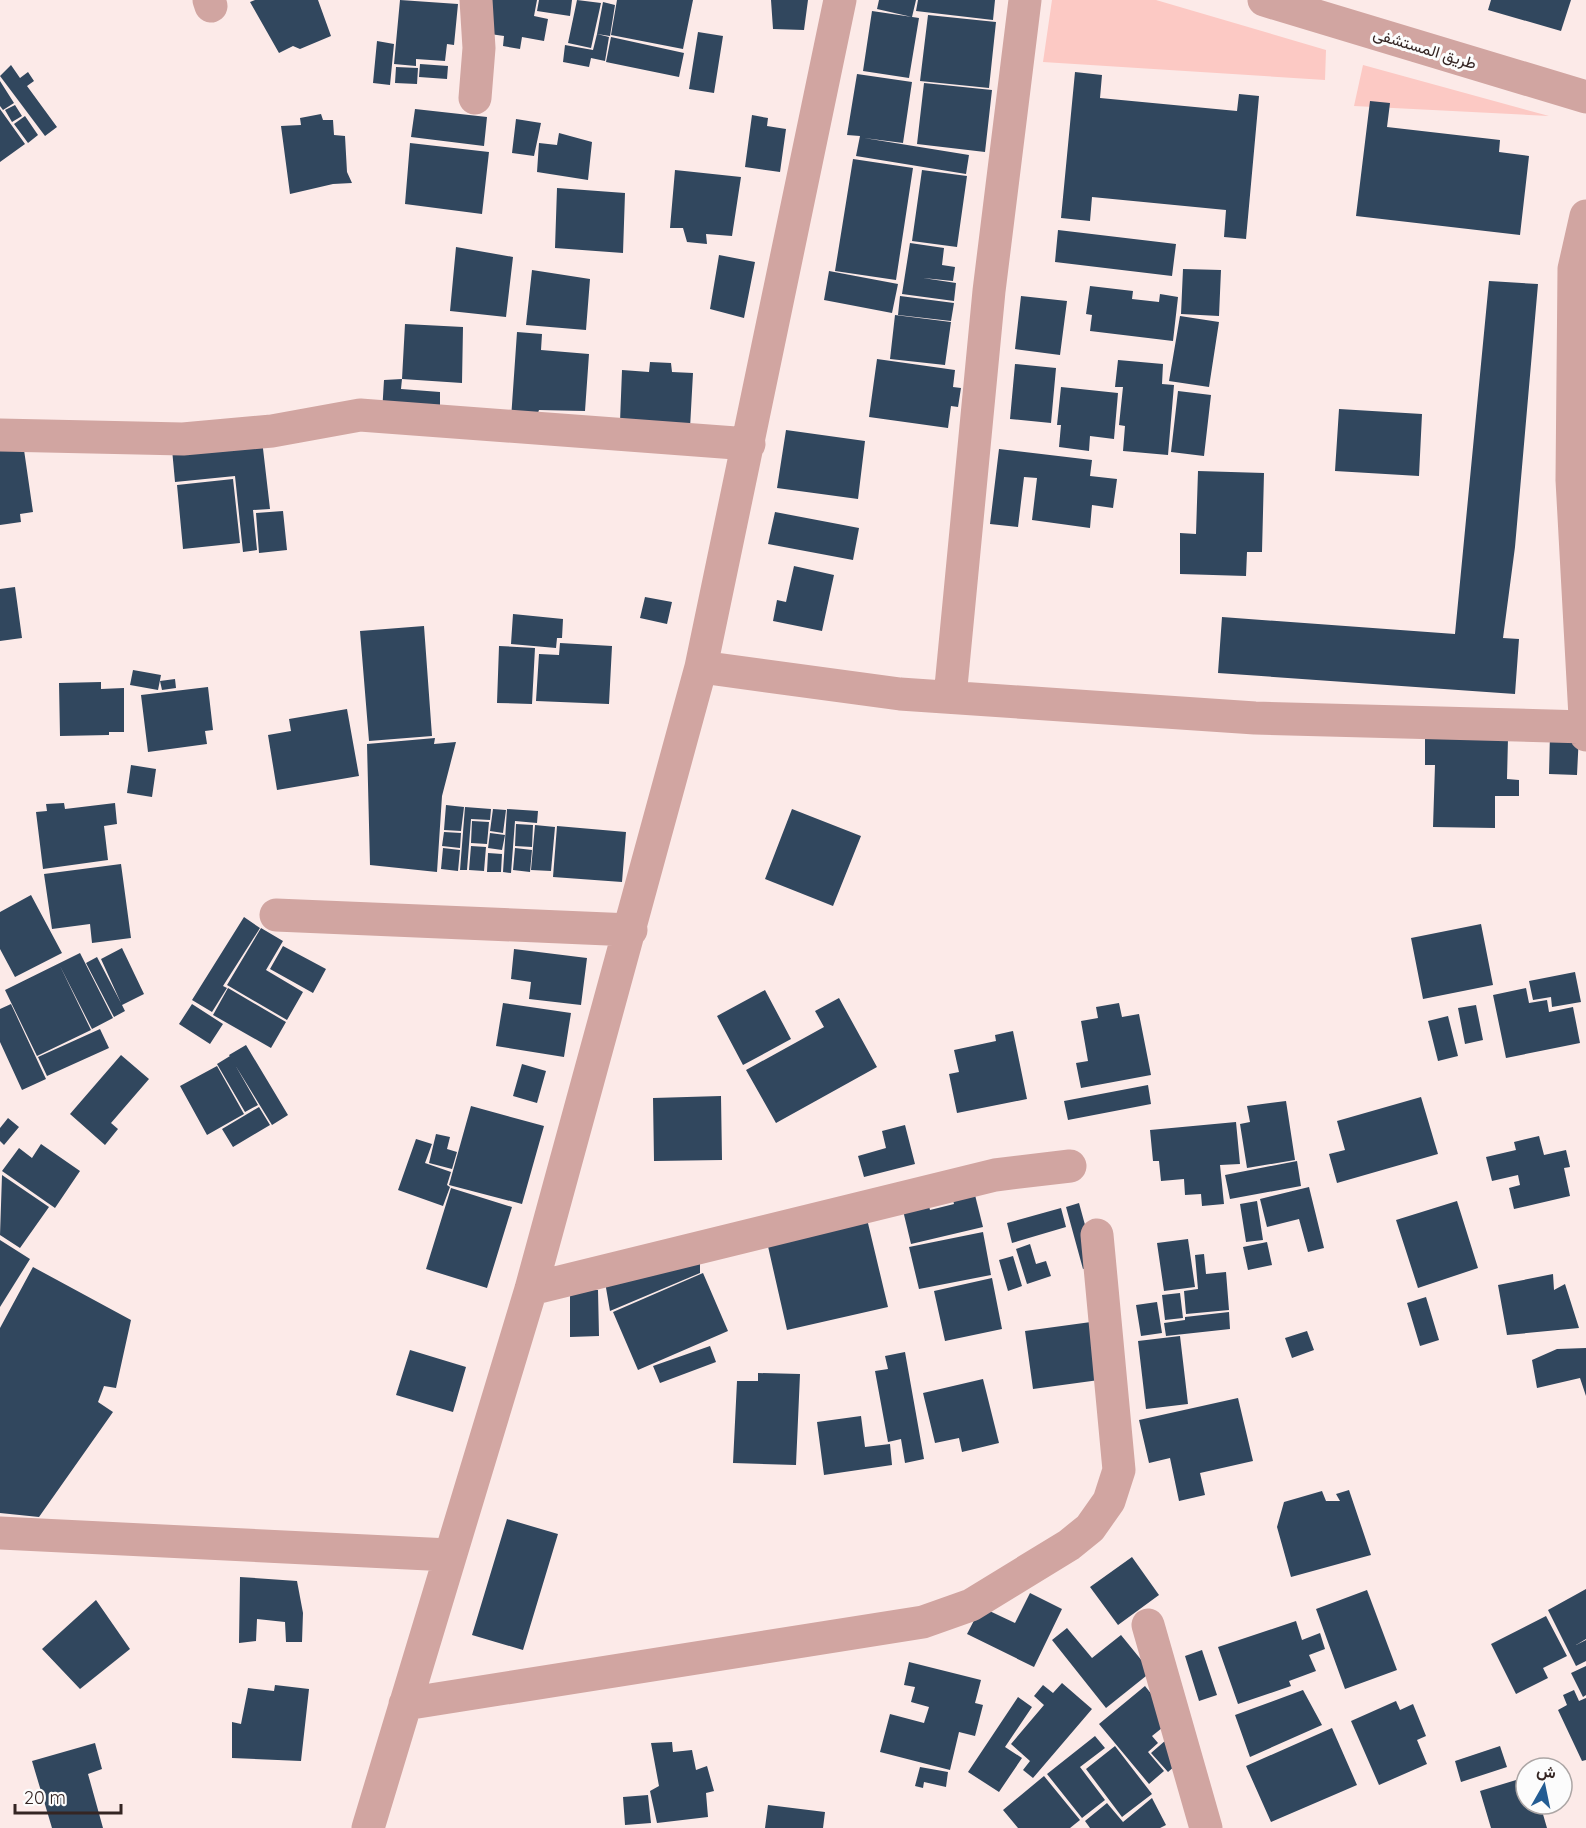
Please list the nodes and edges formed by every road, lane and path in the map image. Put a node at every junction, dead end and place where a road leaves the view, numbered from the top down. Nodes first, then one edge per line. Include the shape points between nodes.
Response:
1 (476, 0) edge
2 (840, 0) edge
3 (1025, 0) edge
4 (1264, 0) edge
5 (1586, 97) edge
6 (475, 98) dead end
7 (1586, 216) edge
8 (0, 435) edge
9 (749, 444) junction
10 (701, 667) junction
11 (950, 697) junction
12 (1586, 727) edge
13 (1586, 735) edge
14 (276, 915) dead end
15 (631, 930) junction
16 (1070, 1166) dead end
17 (1097, 1235) dead end
18 (531, 1289) junction
19 (0, 1533) edge
20 (449, 1555) junction
21 (1148, 1625) dead end
22 (405, 1704) junction
23 (368, 1828) edge
24 (1206, 1828) edge

1 - 6 street
2 - 9 street
3 - 11 street via 989,291
4 - 5 street, طريق المستشفى
7 - 12 street via 1574,269 1572,480
8 - 9 street via 183,439 272,431 360,415
9 - 10 street
10 - 11 street via 900,694
10 - 15 street
11 - 12 street via 1255,718
12 - 13 street
14 - 15 street
15 - 18 street
16 - 18 street via 995,1175
17 - 22 street via 1119,1470 1109,1501 1090,1528 1069,1545 971,1605 923,1622
18 - 20 street
19 - 20 street
20 - 22 street
21 - 24 street
22 - 23 street

